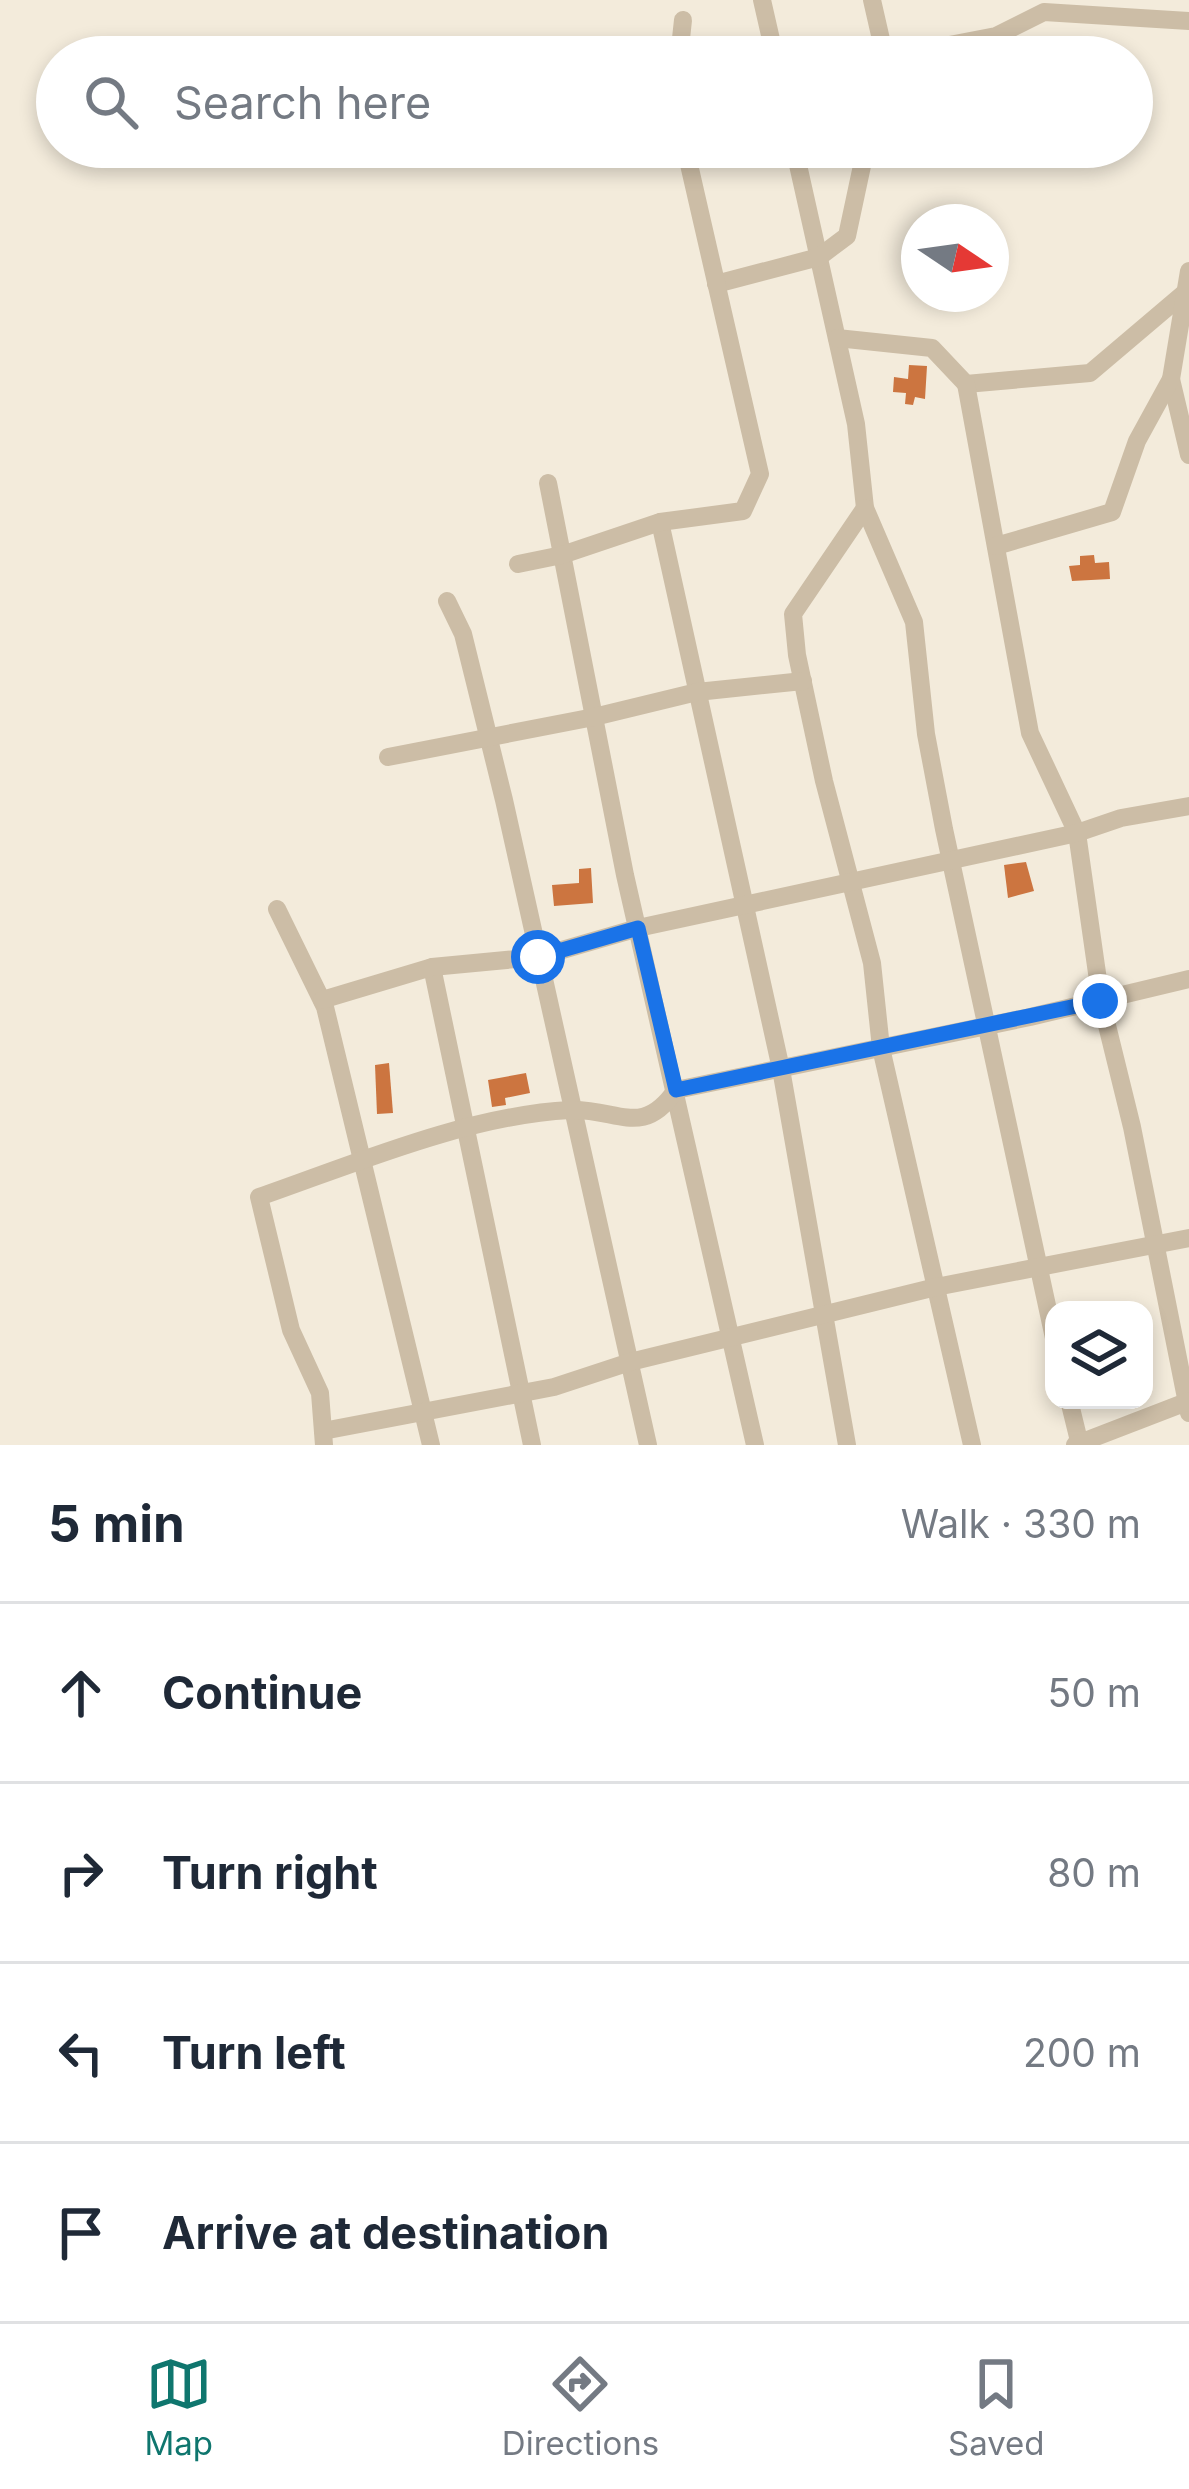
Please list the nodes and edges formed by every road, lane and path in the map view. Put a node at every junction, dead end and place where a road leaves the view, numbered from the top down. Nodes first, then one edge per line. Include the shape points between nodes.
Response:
1 (762, 0) edge
2 (872, 0) edge
3 (683, 20) dead end
4 (1189, 21) edge
5 (683, 36) edge
6 (770, 36) edge
7 (881, 36) edge
8 (991, 36) edge
9 (690, 168) edge
10 (799, 168) edge
11 (862, 168) edge
12 (819, 257) junction
13 (1188, 283) edge
14 (716, 284) junction
15 (837, 338) junction
16 (1171, 380) junction
17 (966, 384) junction
18 (1189, 455) edge
19 (548, 483) dead end
20 (865, 508) junction
21 (660, 522) junction
22 (996, 546) junction
23 (562, 555) junction
24 (518, 564) dead end
25 (447, 601) dead end
26 (803, 681) junction
27 (697, 692) junction
28 (594, 716) junction
29 (488, 736) junction
30 (388, 757) dead end
31 (1189, 806) edge
32 (1076, 833) junction
33 (951, 860) junction
34 (850, 880) junction
35 (745, 907) junction
36 (277, 908) dead end
37 (638, 928) junction
38 (538, 957) junction
39 (432, 968) junction
40 (1189, 980) edge
41 (322, 1000) junction
42 (1100, 1001) junction
43 (987, 1026) junction
44 (881, 1048) junction
45 (781, 1069) junction
46 (676, 1090) junction
47 (571, 1110) junction
48 (465, 1128) junction
49 (363, 1162) junction
50 (1189, 1238) edge
51 (1156, 1245) junction
52 (1037, 1268) junction
53 (936, 1287) junction
54 (1045, 1301) edge
55 (824, 1317) junction
56 (731, 1338) junction
57 (630, 1362) junction
58 (520, 1394) junction
59 (1188, 1405) edge
60 (1071, 1409) edge
61 (424, 1412) junction
62 (323, 1438) edge
63 (431, 1445) edge
64 (532, 1445) edge
65 (648, 1445) edge
66 (754, 1445) edge
67 (847, 1445) edge
68 (972, 1445) edge
69 (1078, 1445) edge

1 - 6 street
2 - 7 street
3 - 5 street
4 - 8 street via 1044,13
9 - 14 street
10 - 12 street
11 - 12 street via 847,236
12 - 14 street
12 - 15 street
13 - 16 street
13 - 17 street via 1090,373
14 - 21 street via 760,474 743,511
15 - 17 street via 932,348
15 - 20 street
16 - 18 street
16 - 22 street via 1137,441 1112,512
17 - 22 street
19 - 23 street
20 - 26 street via 793,614
20 - 33 street via 914,622
21 - 23 street
21 - 27 street
22 - 32 street via 1030,733
23 - 24 street
23 - 28 street
25 - 29 street
26 - 27 street
26 - 34 street
27 - 28 street
27 - 35 street
28 - 29 street
28 - 37 street
29 - 30 street
29 - 38 street
31 - 32 street
32 - 33 street
32 - 42 street
33 - 34 street
33 - 43 street
34 - 35 street
34 - 44 street via 872,963
35 - 37 street
35 - 45 street
36 - 41 street
37 - 38 street
37 - 46 street
38 - 39 street
38 - 47 street
39 - 41 street
39 - 48 street
40 - 42 street
41 - 49 street
42 - 43 street
42 - 51 street
43 - 44 street
43 - 52 street
44 - 45 street
44 - 53 street
45 - 46 street
45 - 55 street
46 - 47 street via 662,1110 640,1120
46 - 56 street
47 - 48 street
47 - 57 street
48 - 49 street
48 - 58 street
49 - 61 street
49 - 62 street via 259,1197 291,1330 320,1394
50 - 51 street
51 - 52 street
51 - 59 street
52 - 53 street
52 - 54 street
53 - 55 street
53 - 68 street
55 - 56 street
55 - 67 street
56 - 57 street
56 - 66 street
57 - 58 street
57 - 65 street
58 - 61 street
58 - 64 street
59 - 69 street
60 - 69 street
61 - 62 street
61 - 63 street

